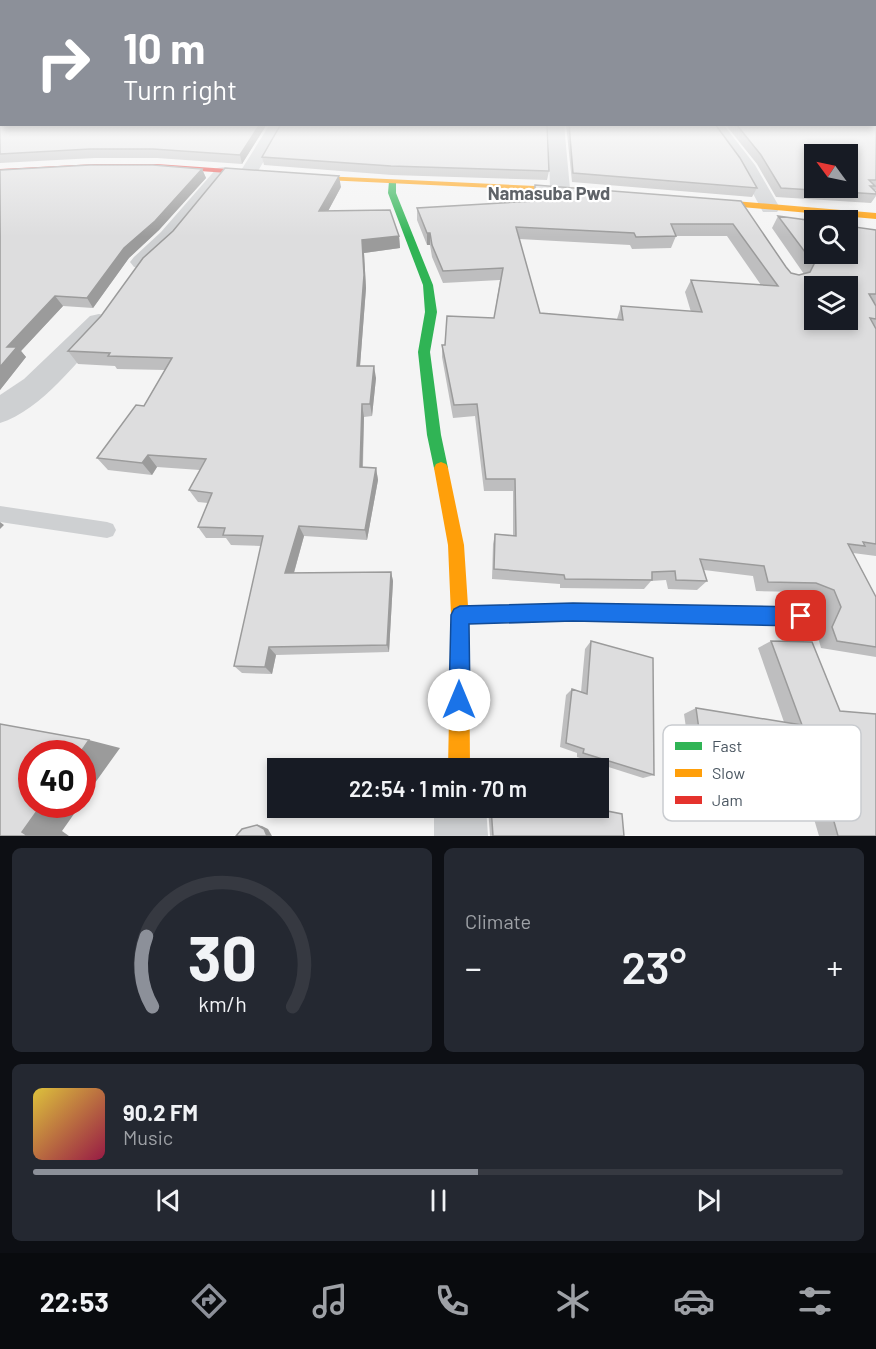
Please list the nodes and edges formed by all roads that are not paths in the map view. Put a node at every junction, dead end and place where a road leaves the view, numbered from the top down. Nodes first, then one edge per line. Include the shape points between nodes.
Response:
1 (257, 159) edge
2 (558, 159) edge
3 (741, 159) edge
4 (0, 171) edge
5 (223, 172) junction
6 (249, 172) junction
7 (392, 183) junction
8 (560, 189) junction
9 (594, 191) edge
10 (685, 200) edge
11 (757, 212) junction
12 (876, 216) edge
13 (130, 278) edge
14 (112, 303) edge
15 (0, 411) edge
16 (0, 514) edge
17 (107, 530) dead end
18 (460, 615) junction
19 (801, 616) dead end
20 (459, 758) edge
21 (460, 818) edge
22 (461, 836) edge

1 - 6 street
2 - 8 street
3 - 11 street
4 - 5 street via 127,165
5 - 6 street
5 - 13 street
6 - 7 street
7 - 8 street
7 - 18 street via 392,193 431,298 424,352 434,435 456,545
8 - 9 street
10 - 11 street
11 - 12 street
14 - 15 street via 52,372
16 - 17 lane
18 - 19 street via 573,612
18 - 20 street
21 - 22 street

